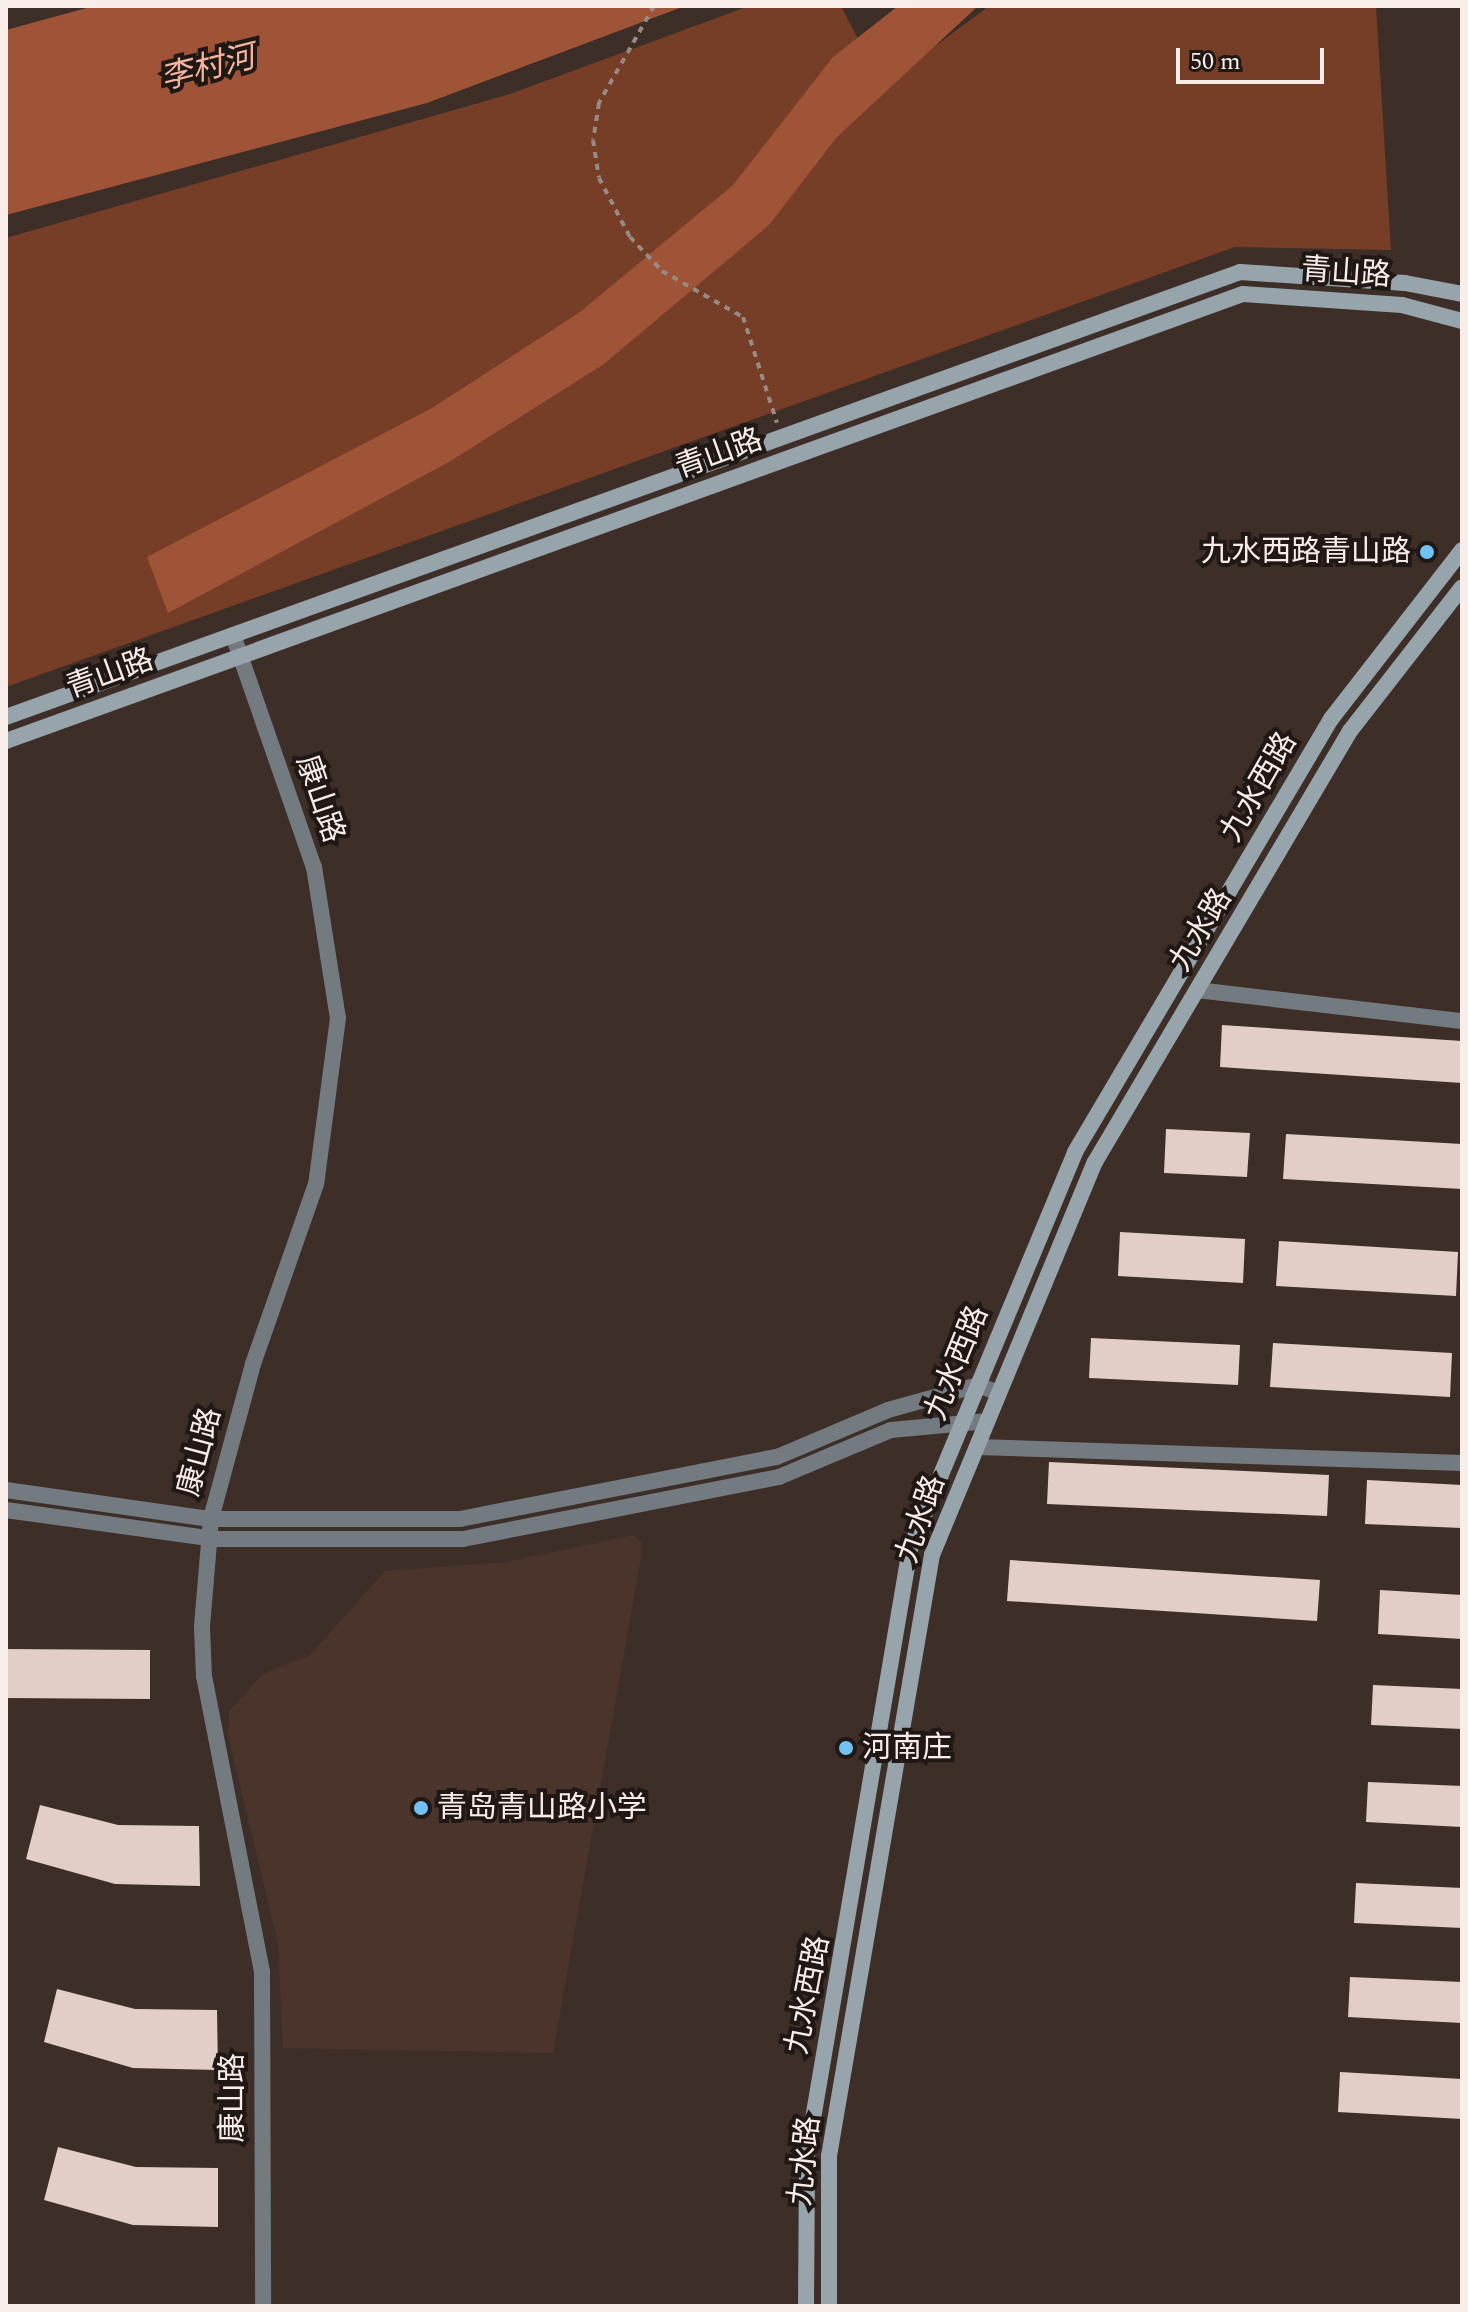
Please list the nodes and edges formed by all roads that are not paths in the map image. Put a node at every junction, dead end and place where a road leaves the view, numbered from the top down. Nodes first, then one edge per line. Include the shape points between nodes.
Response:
1 (1462, 294) edge
2 (1462, 321) edge
3 (1462, 550) edge
4 (1462, 587) edge
5 (233, 635) junction
6 (242, 656) junction
7 (6, 717) edge
8 (6, 741) edge
9 (1197, 990) junction
10 (1462, 1021) edge
11 (978, 1385) junction
12 (999, 1393) junction
13 (965, 1419) junction
14 (988, 1421) junction
15 (977, 1447) junction
16 (1462, 1463) edge
17 (6, 1490) edge
18 (6, 1510) edge
19 (211, 1519) junction
20 (214, 1539) junction
21 (263, 2306) edge
22 (806, 2306) edge
23 (829, 2306) edge

1 - 5 main road, 青山路 via 1405,283 1240,272
2 - 6 main road, 青山路 via 1402,305 1243,294
3 - 11 main road, 九水西路 via 1331,719 1075,1152
4 - 9 main road, 九水路 via 1350,731
5 - 6 street, 康山路
5 - 7 main road, 青山路
6 - 8 main road, 青山路
6 - 19 street, 康山路 via 314,867 338,1018 316,1184 253,1364
9 - 10 street
9 - 12 main road, 九水路 via 1095,1162
11 - 12 street
11 - 13 main road, 九水西路
11 - 19 street via 888,1410 777,1457 460,1519
12 - 14 main road, 九水路
13 - 14 street
13 - 20 street via 891,1430 779,1477 463,1539
13 - 22 main road, 九水西路 via 910,1549 807,2154
14 - 15 main road, 九水路
15 - 16 street
15 - 23 main road, 九水路 via 932,1555 829,2156
17 - 19 street
18 - 20 street
19 - 20 street, 康山路
20 - 21 street, 康山路 via 202,1627 204,1676 262,1972

